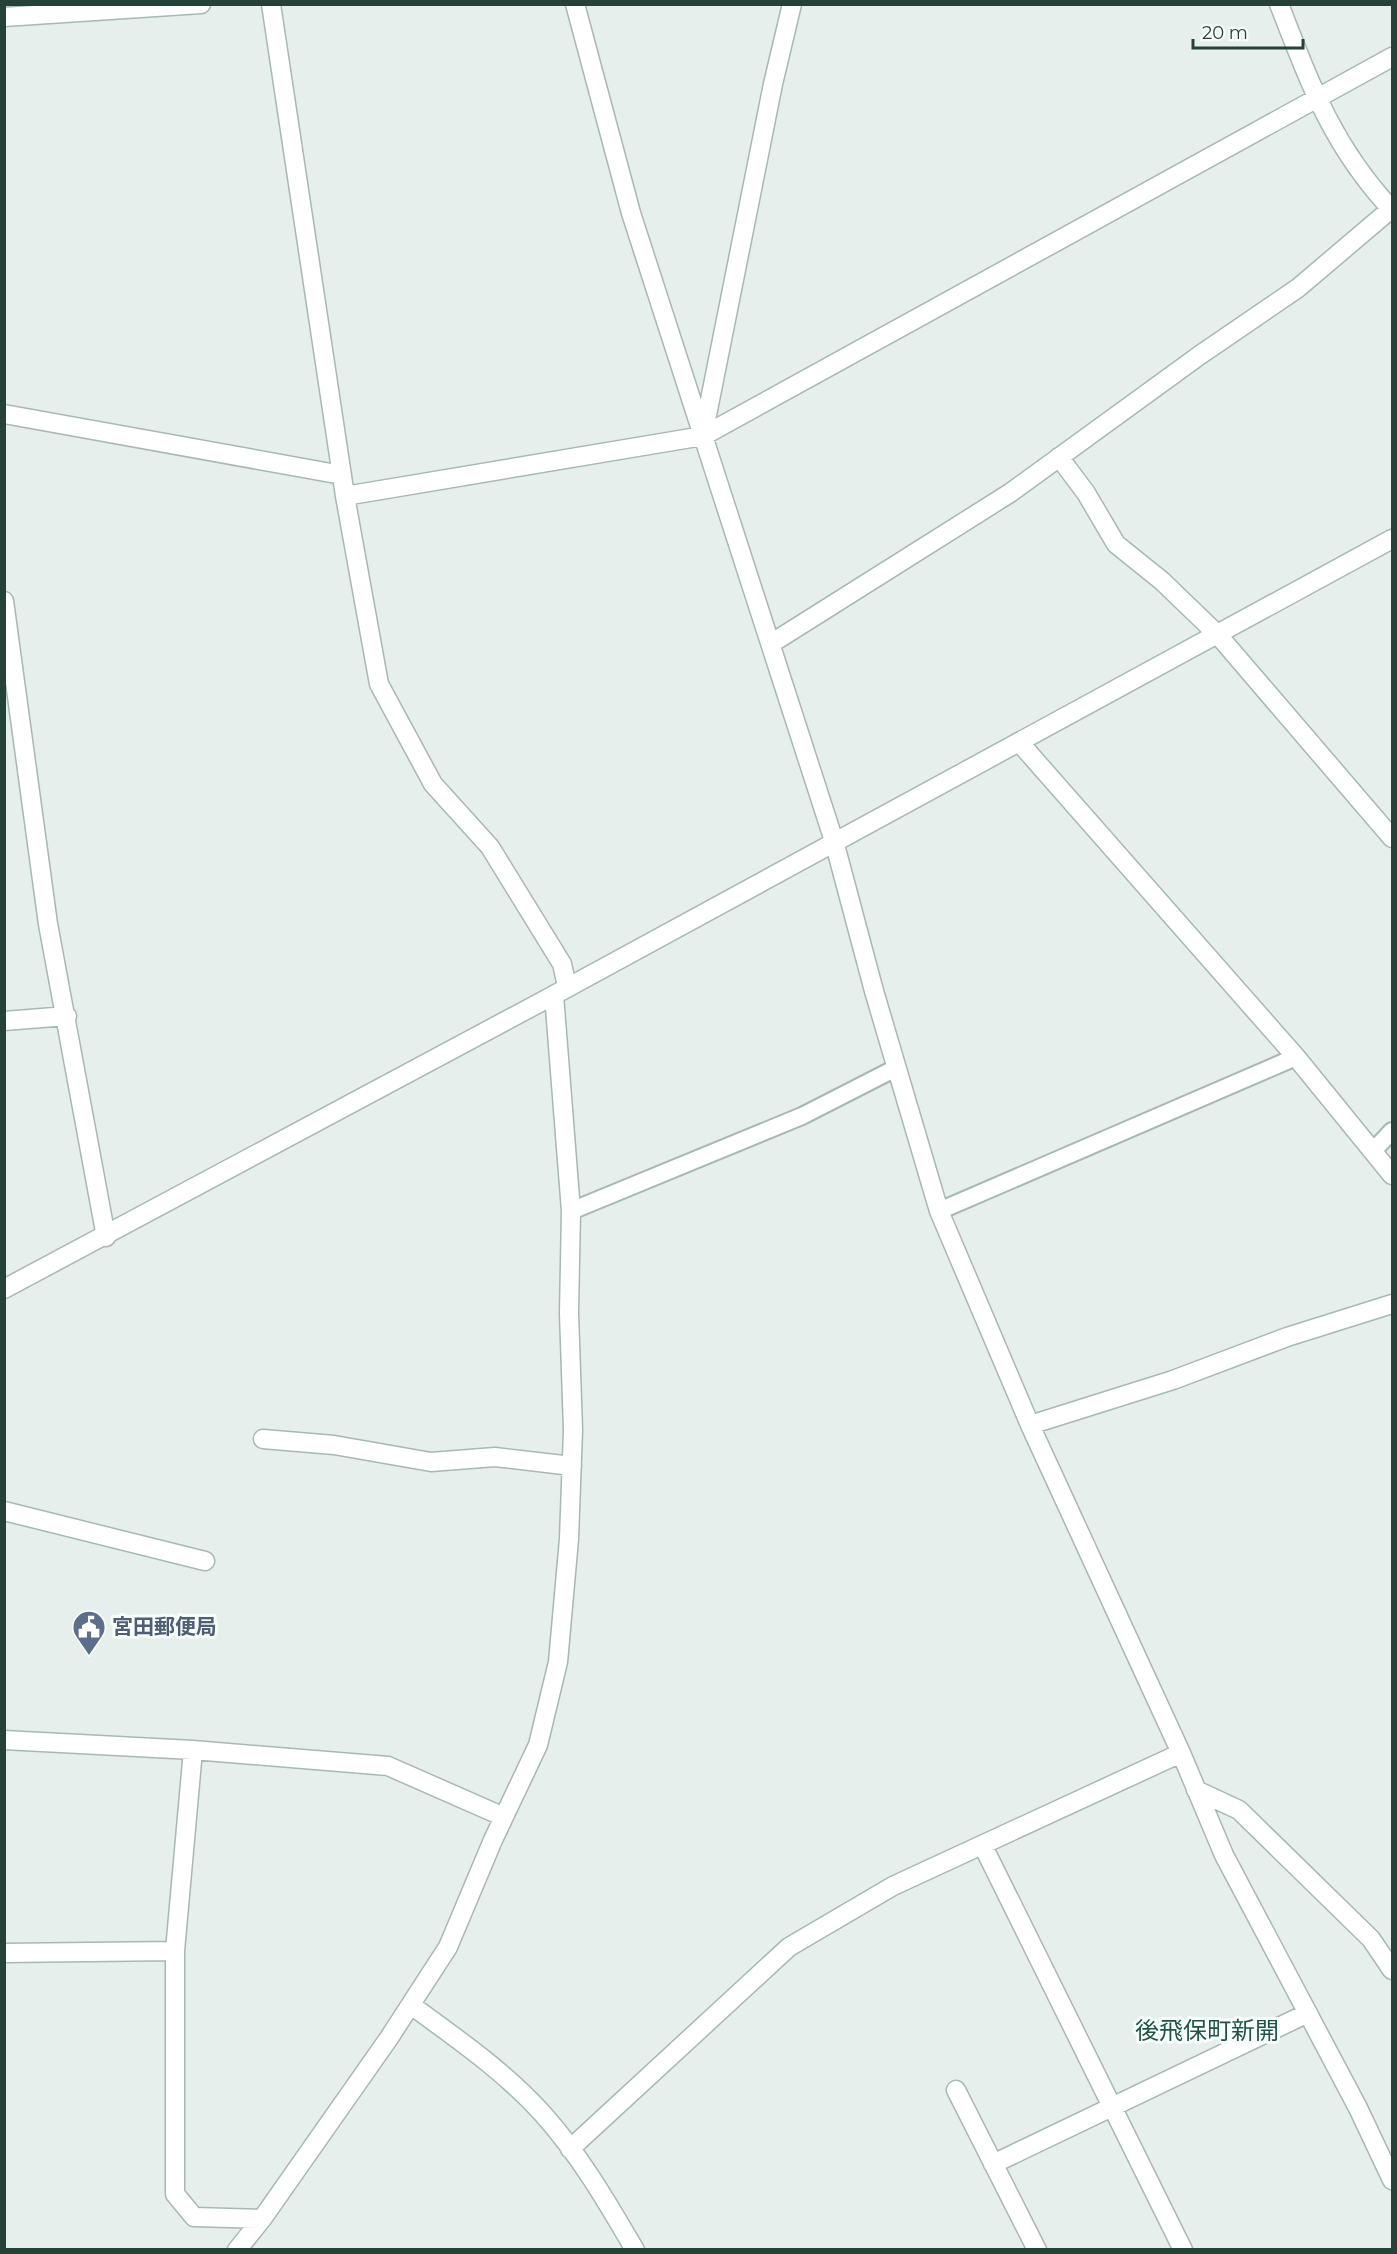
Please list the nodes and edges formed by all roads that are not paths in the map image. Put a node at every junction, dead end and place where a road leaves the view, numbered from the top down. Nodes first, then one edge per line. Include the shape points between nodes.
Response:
1 (201, 4) edge
2 (271, 4) edge
3 (575, 4) edge
4 (792, 4) edge
5 (1279, 4) edge
6 (4, 17) edge
7 (1392, 57) edge
8 (1315, 98) junction
9 (1392, 210) edge
10 (4, 414) edge
11 (703, 436) junction
12 (1059, 457) junction
13 (342, 475) junction
14 (345, 496) junction
15 (1392, 539) edge
16 (4, 601) edge
17 (1218, 635) junction
18 (772, 643) junction
19 (1019, 742) junction
20 (1392, 838) edge
21 (834, 841) junction
22 (561, 991) junction
23 (67, 1016) junction
24 (4, 1021) edge
25 (1296, 1057) junction
26 (896, 1068) junction
27 (1392, 1131) edge
28 (1373, 1151) junction
29 (1392, 1175) edge
30 (571, 1211) junction
31 (939, 1211) junction
32 (106, 1237) junction
33 (4, 1289) edge
34 (1392, 1304) edge
35 (1030, 1425) junction
36 (263, 1438) dead end
37 (572, 1466) junction
38 (4, 1511) edge
39 (205, 1561) dead end
40 (4, 1740) edge
41 (193, 1750) junction
42 (1181, 1753) junction
43 (1196, 1790) junction
44 (504, 1817) junction
45 (983, 1846) junction
46 (176, 1951) junction
47 (4, 1953) edge
48 (1392, 1970) edge
49 (411, 2005) junction
50 (1308, 2013) junction
51 (956, 2090) dead end
52 (1111, 2107) junction
53 (570, 2149) junction
54 (993, 2164) junction
55 (1392, 2180) edge
56 (262, 2220) junction
57 (237, 2250) edge
58 (635, 2250) edge
59 (1037, 2250) edge
60 (1183, 2250) edge

1 - 6 street
2 - 13 street
3 - 11 street via 631,213
4 - 11 street
5 - 8 street
7 - 8 street
8 - 9 street via 1347,155
8 - 11 street
9 - 12 street via 1298,288
10 - 13 street
11 - 14 street
11 - 18 street
12 - 17 street via 1116,544 1162,581
12 - 18 street via 1010,493
13 - 14 street
14 - 22 street via 379,684 433,784 490,847 562,964
15 - 17 street
16 - 23 street via 48,924
17 - 19 street
17 - 20 street
18 - 21 street
19 - 21 street
19 - 25 street
21 - 22 street
21 - 26 street
22 - 30 street
22 - 32 street
23 - 24 street
23 - 32 street
25 - 28 street
25 - 31 lane
26 - 30 lane via 802,1116
26 - 31 street
27 - 28 lane
28 - 29 street
30 - 37 street
31 - 35 street
32 - 33 street
34 - 35 street
35 - 42 street
36 - 37 street via 334,1445 431,1462 495,1457
37 - 44 street via 558,1662 538,1745
38 - 39 street
40 - 41 street
41 - 44 street via 388,1766
41 - 46 street
42 - 43 street
42 - 45 street
43 - 48 street via 1239,1810 1371,1939
43 - 50 street via 1224,1855
44 - 49 street via 448,1947
45 - 52 street
45 - 53 street via 893,1886 789,1947
46 - 47 street
46 - 56 street via 175,2194 194,2217
49 - 53 street via 483,2059 542,2113
49 - 56 street
50 - 52 street
50 - 55 street
51 - 54 street
52 - 54 street
52 - 60 street
53 - 58 street via 595,2181
54 - 59 street
56 - 57 street

